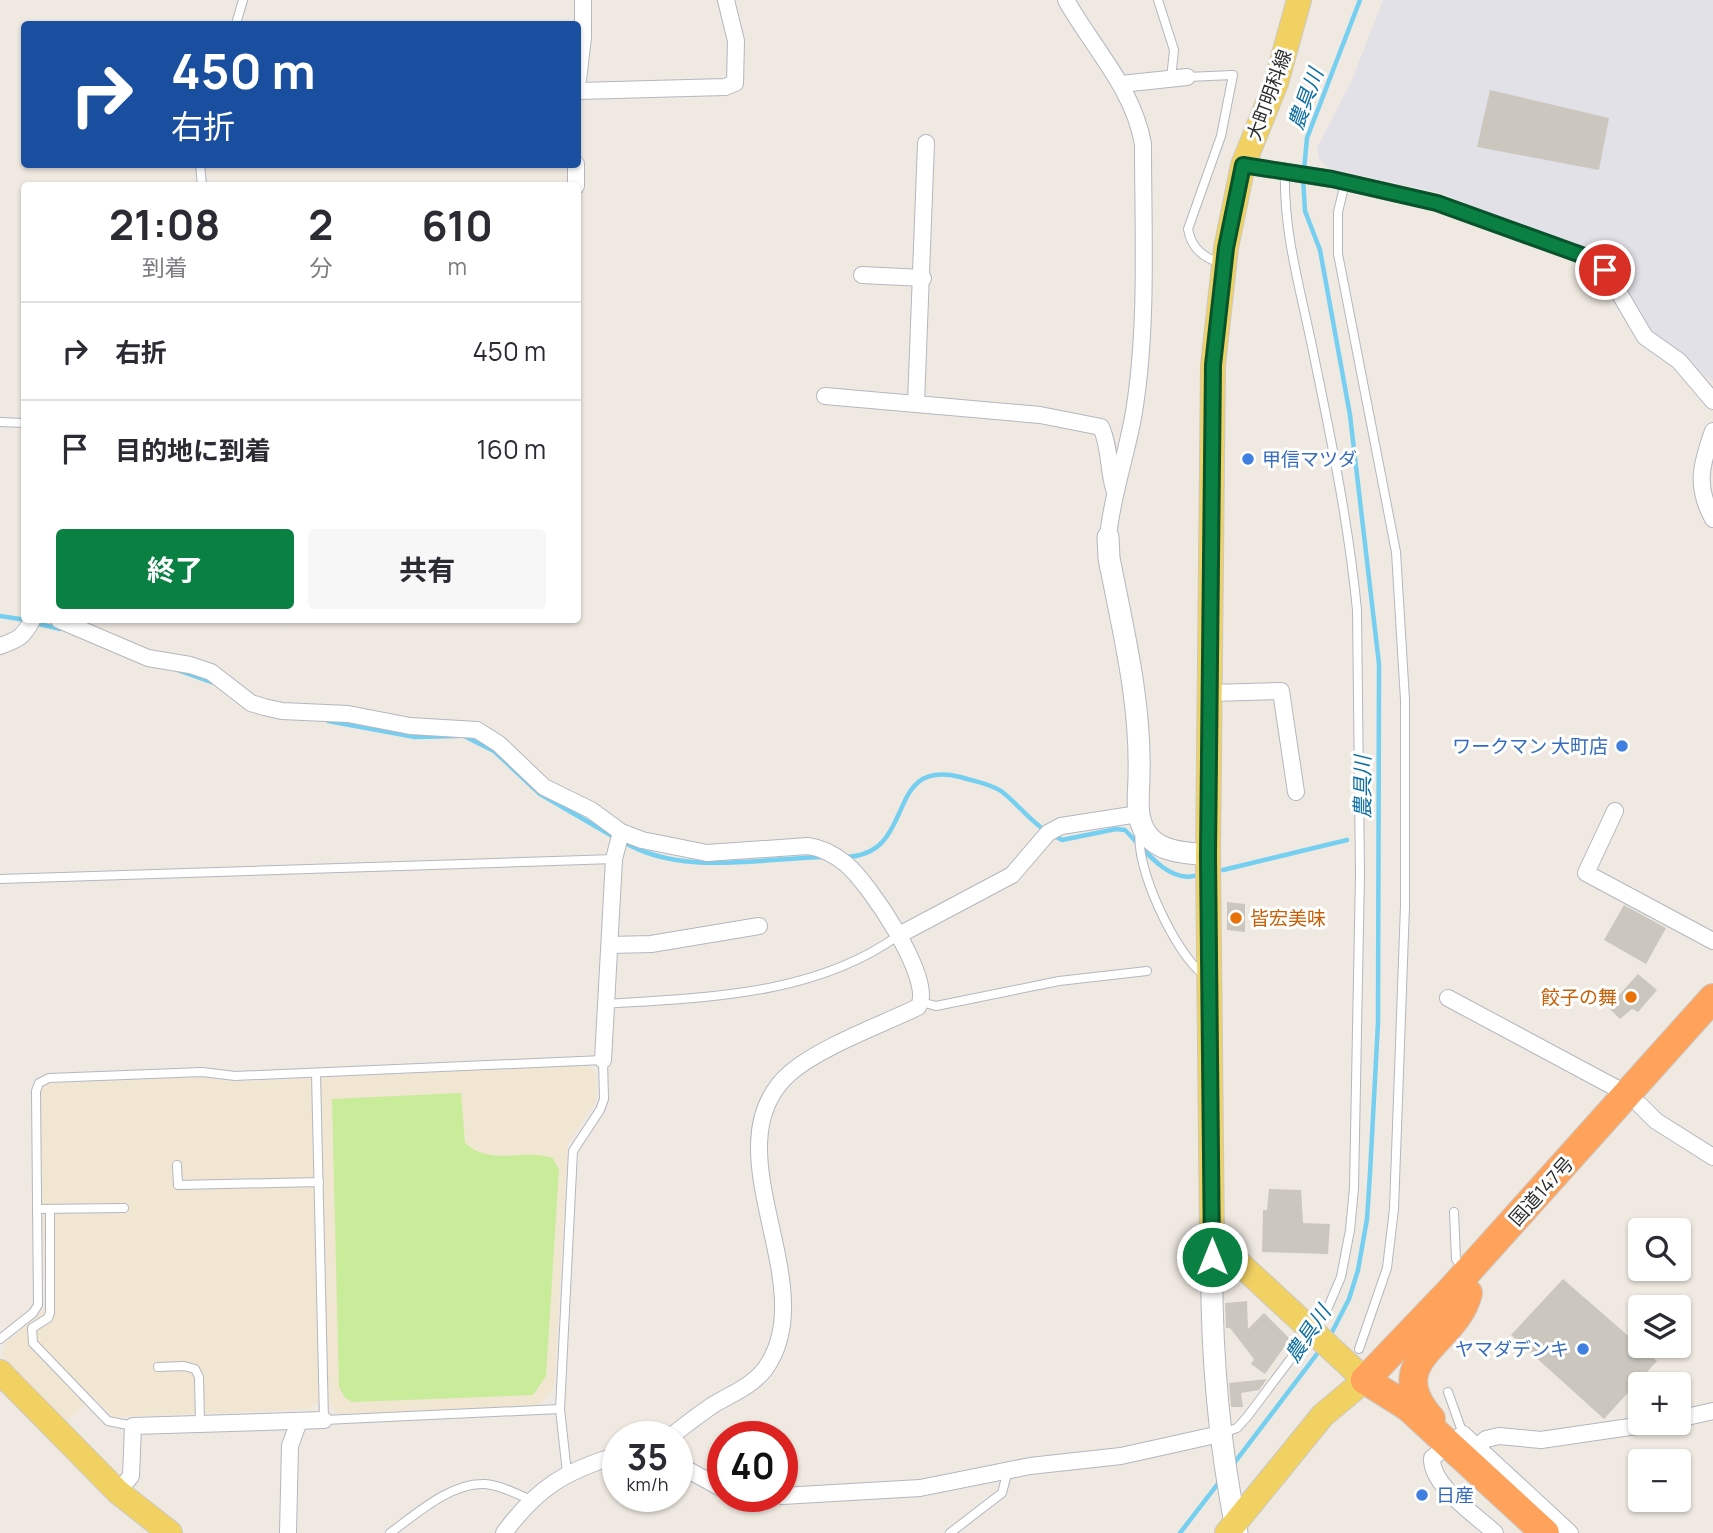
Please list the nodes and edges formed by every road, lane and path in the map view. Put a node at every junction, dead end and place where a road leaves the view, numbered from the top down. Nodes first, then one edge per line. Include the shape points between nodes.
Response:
1 (243, 0) edge
2 (583, 0) edge
3 (726, 0) edge
4 (1066, 0) edge
5 (1158, 0) edge
6 (1298, 0) edge
7 (237, 21) edge
8 (581, 54) edge
9 (1179, 78) junction
10 (1121, 83) junction
11 (581, 91) edge
12 (926, 143) dead end
13 (1243, 165) junction
14 (1287, 172) junction
15 (1338, 181) junction
16 (1224, 264) junction
17 (862, 275) dead end
18 (923, 278) junction
19 (825, 396) dead end
20 (1713, 401) edge
21 (916, 403) junction
22 (0, 422) edge
23 (21, 423) edge
24 (1713, 431) edge
25 (1114, 489) junction
26 (1713, 519) edge
27 (1108, 537) joint
28 (31, 623) edge
29 (66, 623) edge
30 (0, 646) edge
31 (1210, 693) junction
32 (1296, 792) dead end
33 (1615, 811) dead end
34 (1139, 820) junction
35 (621, 832) junction
36 (1208, 855) junction
37 (614, 859) junction
38 (0, 878) edge
39 (759, 926) dead end
40 (899, 935) junction
41 (1713, 941) edge
42 (610, 946) junction
43 (1147, 971) dead end
44 (1209, 978) junction
45 (1448, 998) dead end
46 (1713, 998) edge
47 (921, 1002) junction
48 (607, 1004) junction
49 (1713, 1024) edge
50 (603, 1060) junction
51 (316, 1073) junction
52 (1633, 1101) junction
53 (1713, 1157) edge
54 (177, 1165) dead end
55 (319, 1182) junction
56 (124, 1208) dead end
57 (37, 1209) junction
58 (50, 1209) junction
59 (1454, 1212) dead end
60 (1212, 1238) junction
61 (1467, 1283) junction
62 (1315, 1332) junction
63 (0, 1339) edge
64 (1352, 1354) junction
65 (158, 1367) dead end
66 (0, 1372) edge
67 (1365, 1380) junction
68 (1448, 1392) dead end
69 (560, 1409) junction
70 (1713, 1411) edge
71 (1691, 1416) edge
72 (324, 1420) junction
73 (299, 1421) junction
74 (690, 1421) edge
75 (200, 1424) junction
76 (133, 1426) junction
77 (1628, 1427) edge
78 (1222, 1444) junction
79 (1456, 1445) junction
80 (602, 1460) edge
81 (1008, 1470) junction
82 (567, 1472) junction
83 (118, 1492) junction
84 (798, 1495) edge
85 (533, 1500) junction
86 (1232, 1523) edge
87 (170, 1533) edge
88 (288, 1533) edge
89 (390, 1533) edge
90 (504, 1533) edge
91 (950, 1533) edge
92 (1495, 1533) edge
93 (1521, 1533) edge
94 (1545, 1533) edge
95 (1570, 1533) edge

1 - 7 lane
2 - 8 street
3 - 11 street via 736,41 735,83
4 - 10 street
5 - 9 lane
6 - 13 main road, 大町明科線 via 1276,83
9 - 10 street
9 - 16 lane via 1233,75 1221,136 1188,229 1190,241 1200,252
10 - 25 street via 1139,120 1143,144 1141,326 1134,411
12 - 18 street
13 - 14 street
13 - 16 main road, 大町明科線
14 - 15 street
14 - 62 lane via 1284,205 1288,235 1353,570 1359,658 1354,1188 1341,1277
15 - 20 street via 1437,203 1597,263 1645,337 1678,361
15 - 64 lane via 1338,254 1396,552 1405,700 1405,906 1394,1209 1387,1268
16 - 31 main road, 大町明科線 via 1213,365
17 - 18 street
18 - 21 street
19 - 21 street
21 - 25 street via 1040,415 1101,427
22 - 23 lane
24 - 26 street via 1699,478
25 - 27 street
27 - 34 street via 1137,705
28 - 30 street via 18,640
29 - 35 street via 148,658 211,673 251,703 264,707 477,730 499,744 544,787 591,810
31 - 32 street via 1281,691
31 - 36 main road, 大町明科線
33 - 41 street via 1586,873
34 - 36 street via 1152,841
34 - 40 street via 1061,826 1048,833 1012,875
34 - 44 lane via 1138,845 1151,889 1185,955
35 - 37 street
35 - 40 street via 691,852 822,848 849,866
36 - 44 main road, 大町明科線
37 - 38 lane
37 - 42 street
39 - 42 street
40 - 47 street via 920,982
40 - 48 lane via 837,967 763,990
42 - 48 street
43 - 47 lane via 1059,981 936,1006
44 - 60 main road, 大町明科線
45 - 52 street
46 - 52 highway, 国道147号
47 - 74 street via 806,1062 774,1091 761,1121 759,1143 765,1207 781,1268 775,1349 754,1382
48 - 50 street
49 - 52 highway, 国道147号
50 - 51 lane
50 - 69 lane via 604,1098 573,1151
51 - 55 lane
51 - 57 lane via 48,1078 36,1091
52 - 53 street
52 - 61 highway, 国道147号
54 - 55 lane via 178,1185
55 - 72 lane
56 - 58 lane
57 - 58 lane
57 - 63 lane via 38,1305
58 - 76 lane via 50,1313 32,1328 30,1336 108,1421
59 - 61 lane via 1456,1259
60 - 62 main road
60 - 78 street via 1212,1327
61 - 67 highway, 国道147号
61 - 79 highway via 1464,1308 1416,1363 1413,1390 1417,1402
62 - 64 main road
62 - 78 lane
64 - 67 main road
65 - 75 lane via 195,1369
66 - 83 main road
67 - 79 highway via 1395,1416
67 - 86 main road via 1322,1415
68 - 79 lane
69 - 72 lane
69 - 82 lane
70 - 71 street
72 - 73 street
73 - 75 street
73 - 88 street via 290,1446
75 - 76 street
76 - 83 street via 131,1476
77 - 79 street via 1541,1440 1499,1436
78 - 81 street
78 - 86 street
79 - 92 street via 1432,1458 1437,1480
79 - 93 highway
79 - 94 highway
79 - 95 street
80 - 82 street
81 - 84 street via 919,1488
81 - 91 lane via 1002,1493
82 - 85 street
83 - 87 main road
85 - 89 lane via 487,1484 474,1485 426,1507
85 - 90 street

